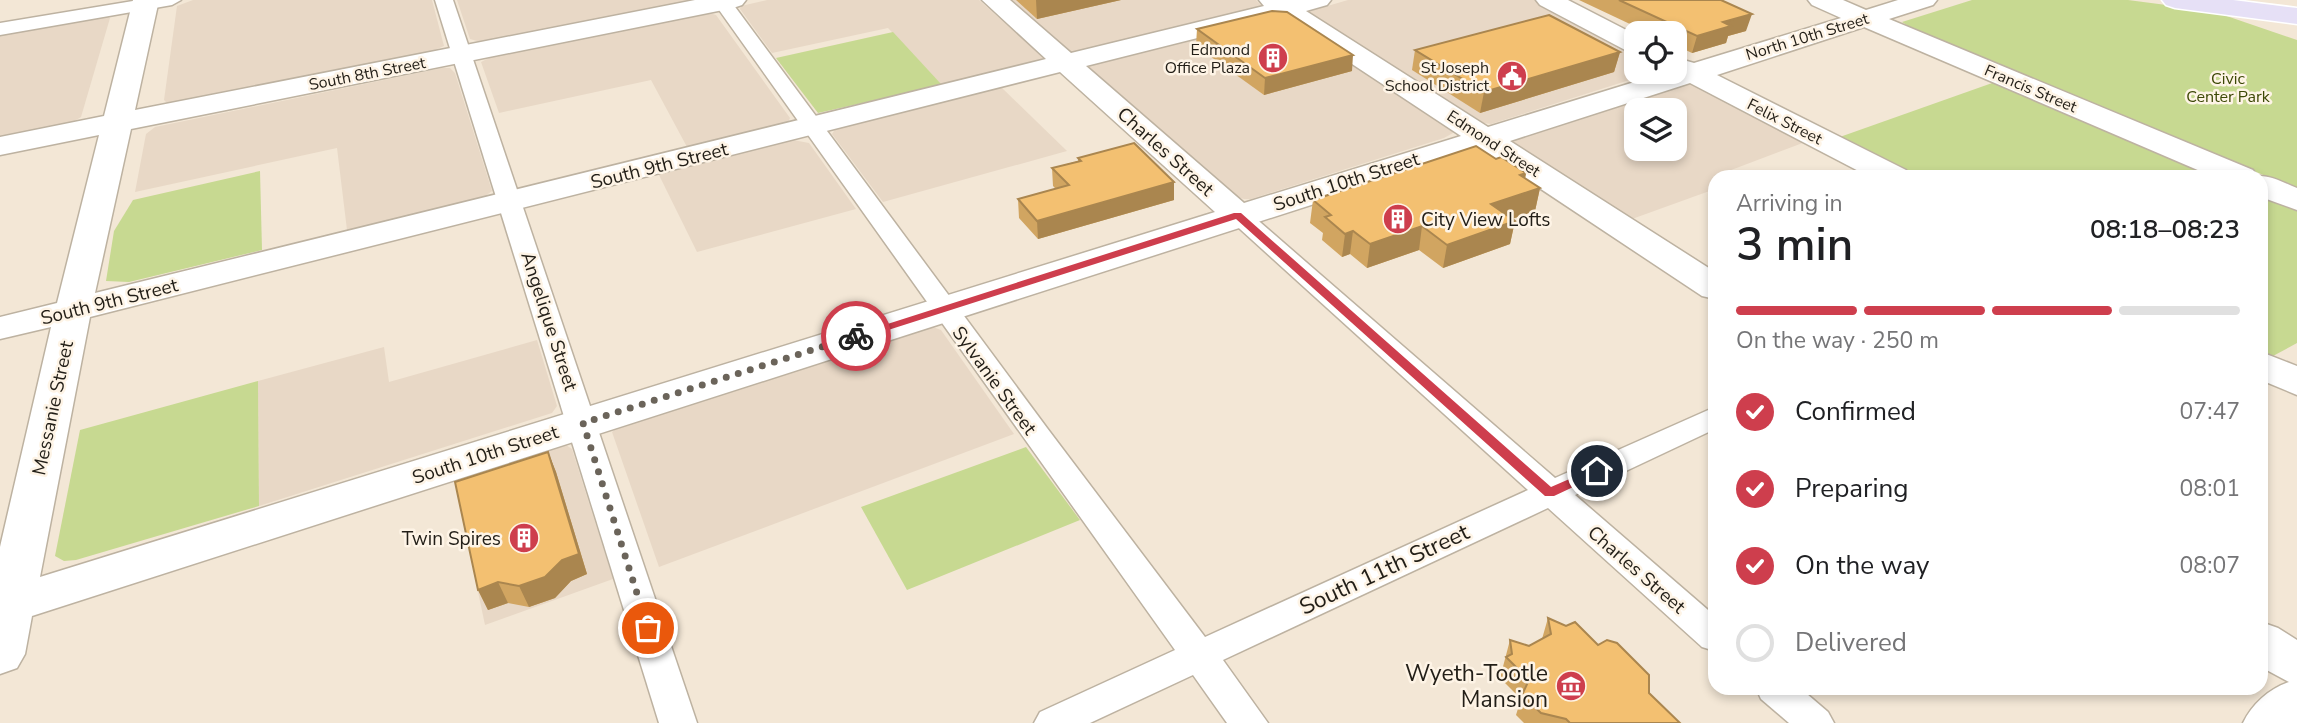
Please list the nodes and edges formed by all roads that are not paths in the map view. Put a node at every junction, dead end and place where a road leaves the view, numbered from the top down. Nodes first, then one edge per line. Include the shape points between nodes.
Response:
1 (444, 0) edge
2 (995, 0) edge
3 (1318, 0) edge
4 (1549, 0) edge
5 (1821, 0) edge
6 (1924, 0) edge
7 (2175, 0) edge
8 (725, 1) edge
9 (154, 2) edge
10 (1278, 4) edge
11 (2297, 16) edge
12 (1865, 18) junction
13 (0, 29) edge
14 (1624, 39) edge
15 (462, 54) junction
16 (1067, 63) junction
17 (1687, 67) edge
18 (1687, 70) edge
19 (1637, 84) edge
20 (117, 123) junction
21 (812, 127) junction
22 (1485, 137) junction
23 (0, 146) edge
24 (1881, 170) edge
25 (2225, 170) edge
26 (2268, 188) edge
27 (2297, 200) edge
28 (511, 202) junction
29 (1238, 215) junction
30 (1708, 283) edge
31 (943, 309) junction
32 (73, 310) junction
33 (0, 328) edge
34 (2268, 368) edge
35 (2297, 383) edge
36 (1708, 420) edge
37 (583, 423) junction
38 (1549, 493) junction
39 (5, 606) edge
40 (1708, 630) edge
41 (2268, 646) edge
42 (0, 654) edge
43 (1199, 655) junction
44 (2297, 665) edge
45 (1782, 695) edge
46 (2297, 701) edge
47 (678, 723) edge
48 (1053, 723) edge
49 (1249, 723) edge
50 (1815, 723) edge
51 (2269, 723) edge

1 - 15 street, Angelique Street
2 - 16 main road, Charles Street
3 - 10 main road, South 9th Street
4 - 14 main road
5 - 12 main road, Francis Street
6 - 12 main road, North 10th Street
7 - 11 main road
8 - 15 main road, South 8th Street
8 - 21 street, Sylvanie Street
9 - 13 street
9 - 20 main road, Messanie Street
10 - 16 main road, South 9th Street
10 - 22 main road, Edmond Street
12 - 17 main road, North 10th Street
12 - 25 main road, Francis Street
15 - 20 main road, South 8th Street
15 - 28 street, Angelique Street
16 - 21 main road, South 9th Street
16 - 29 main road, Charles Street
18 - 24 main road, Felix Street
19 - 22 main road, South 10th Street
20 - 23 main road, South 8th Street
20 - 32 main road, Messanie Street
21 - 28 main road, South 9th Street
21 - 31 street, Sylvanie Street
22 - 29 main road, South 10th Street
22 - 30 main road, Edmond Street
26 - 27 main road
28 - 32 main road, South 9th Street
28 - 37 street, Angelique Street
29 - 31 main road, South 10th Street
29 - 38 street, Charles Street
31 - 37 main road, South 10th Street
31 - 43 street, Sylvanie Street
32 - 33 main road, South 9th Street
32 - 39 main road, Messanie Street
34 - 35 main road
36 - 38 street, South 11th Street
37 - 39 main road, South 10th Street
37 - 47 street, Angelique Street
38 - 40 street, Charles Street
38 - 43 street, South 11th Street
39 - 42 main road, Messanie Street
41 - 44 main road
43 - 48 street, South 11th Street
43 - 49 street, Sylvanie Street
45 - 50 street
46 - 51 main road

